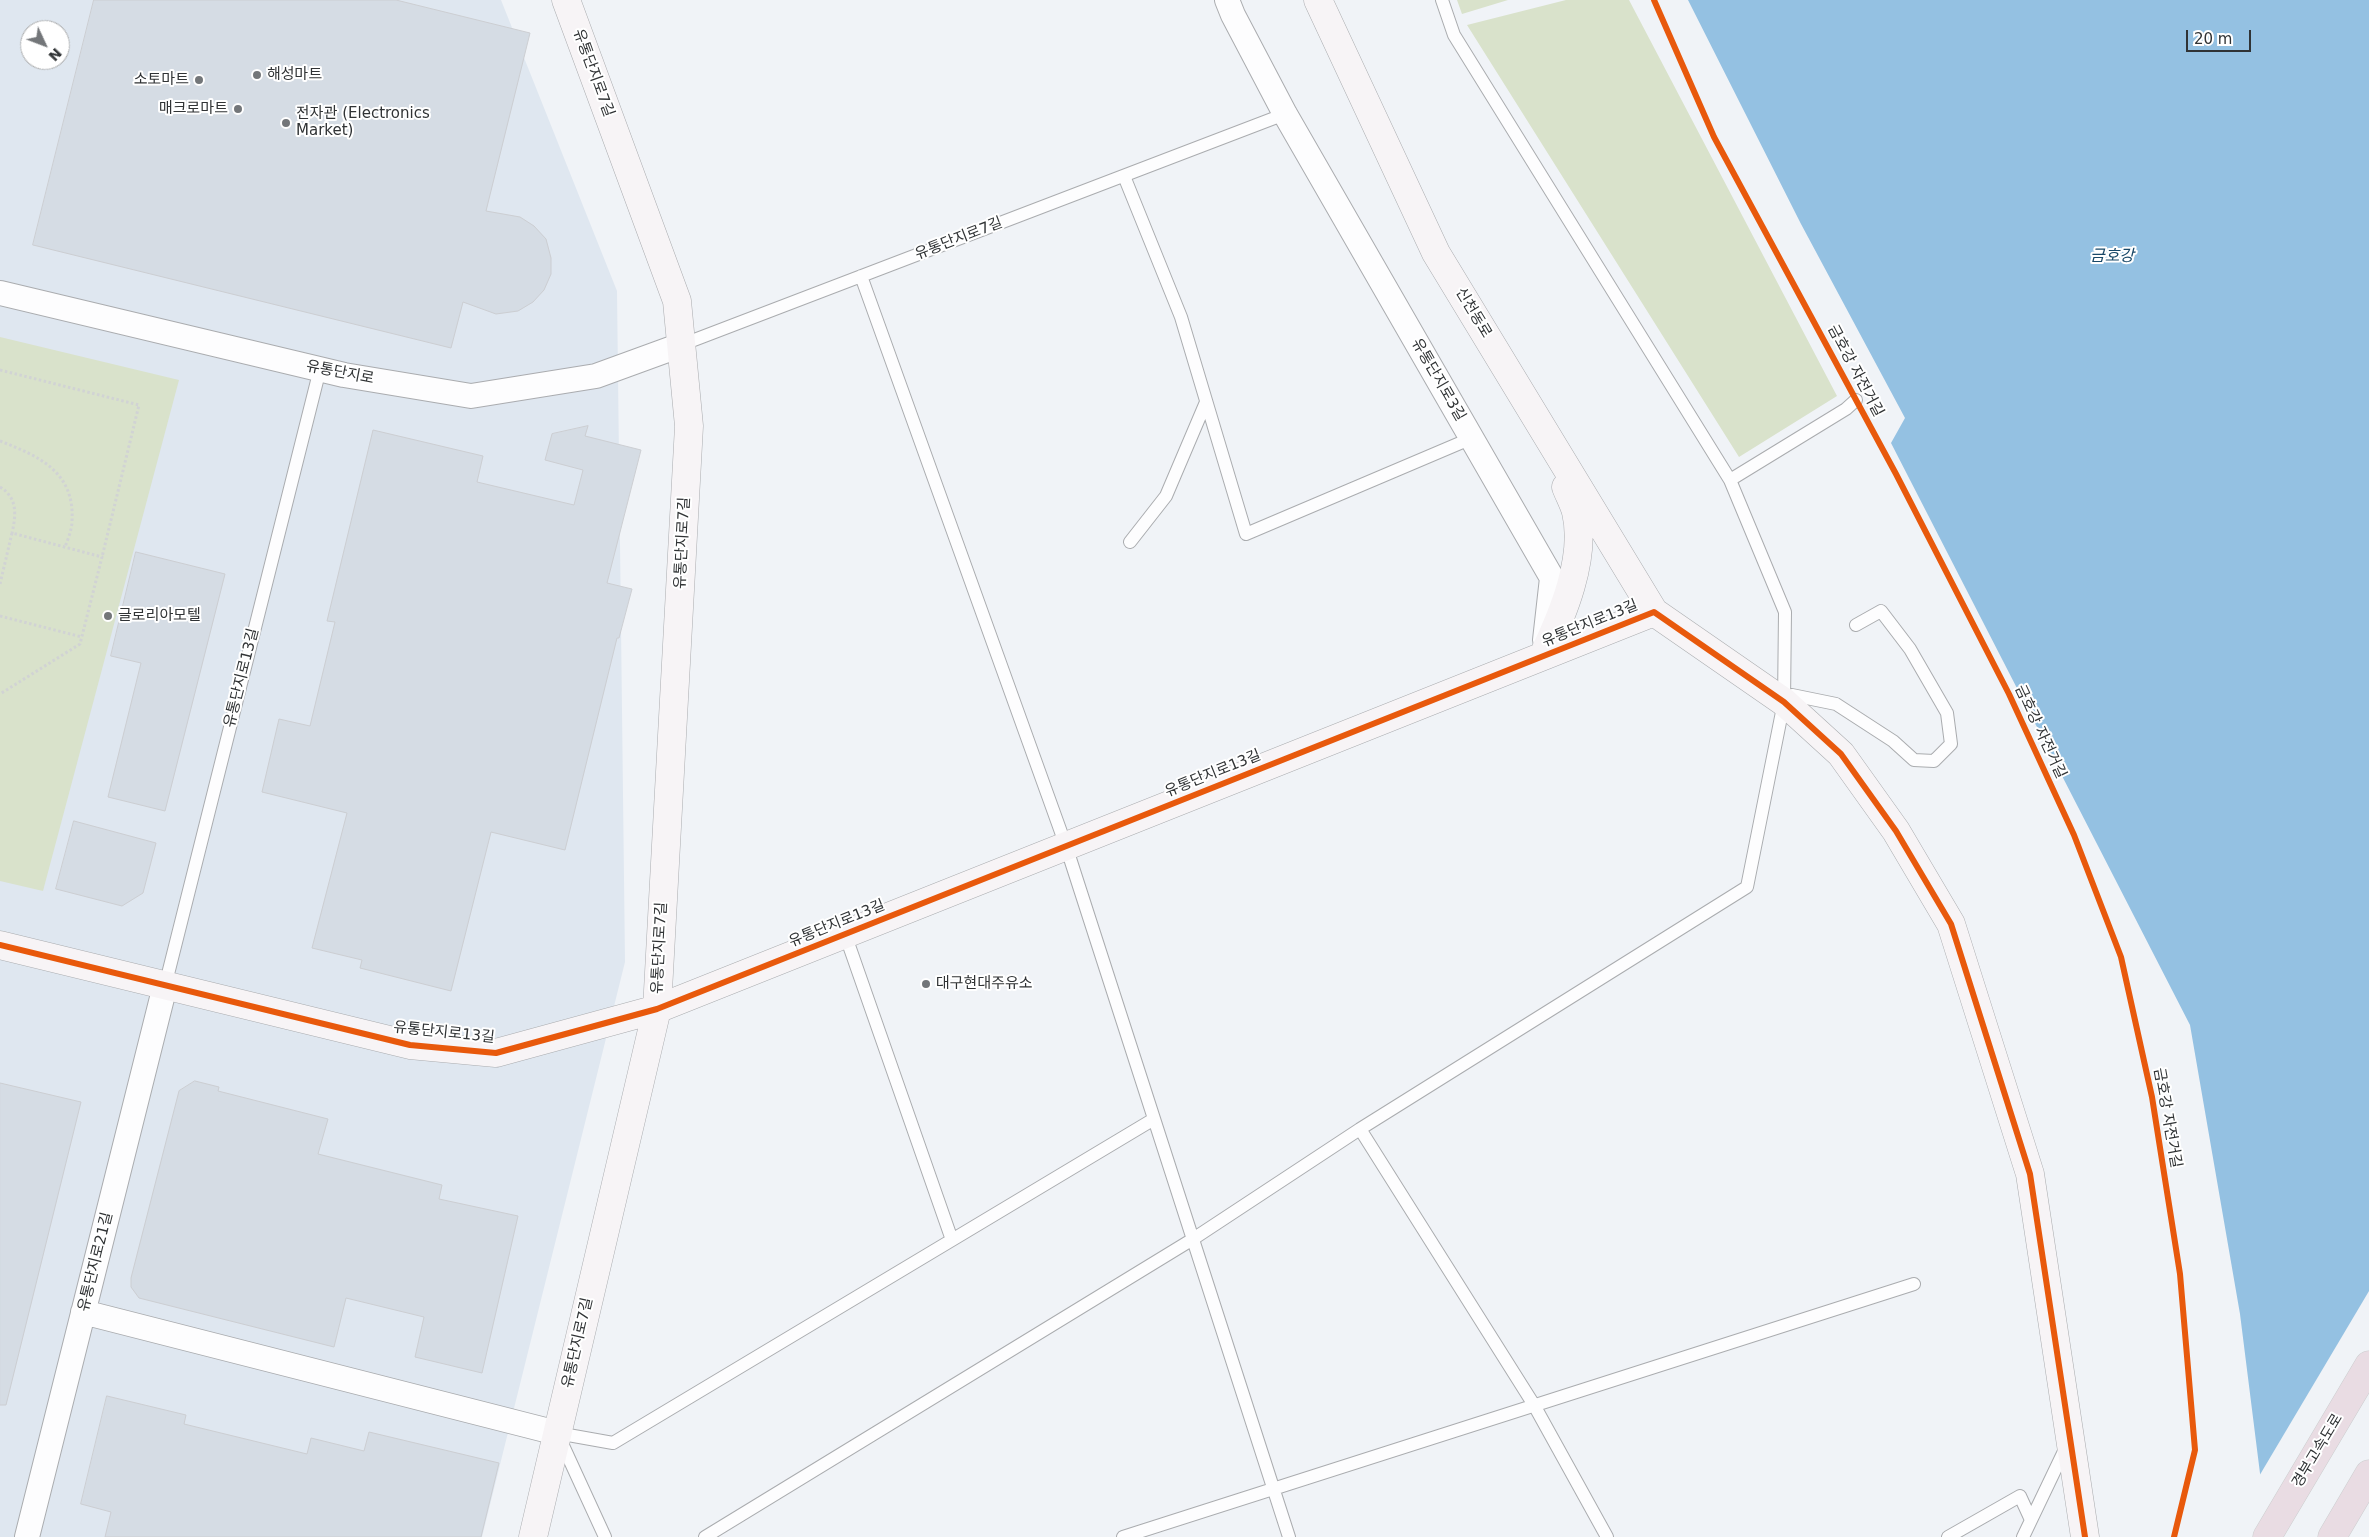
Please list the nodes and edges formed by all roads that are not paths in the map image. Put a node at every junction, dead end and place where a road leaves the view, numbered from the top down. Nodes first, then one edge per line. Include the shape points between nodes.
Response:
1 (566, 0) edge
2 (1227, 0) edge
3 (1318, 0) edge
4 (1442, 0) edge
5 (1285, 114) junction
6 (1124, 176) junction
7 (861, 276) junction
8 (0, 293) edge
9 (681, 345) junction
10 (320, 369) junction
11 (1856, 400) dead end
12 (1206, 402) junction
13 (1537, 419) junction
14 (1472, 438) junction
15 (1730, 480) junction
16 (1130, 542) dead end
17 (1654, 612) junction
18 (1856, 625) dead end
19 (1543, 656) junction
20 (1784, 702) junction
21 (1066, 846) junction
22 (846, 934) junction
23 (0, 945) edge
24 (165, 986) junction
25 (657, 1009) junction
26 (1154, 1119) junction
27 (1360, 1129) junction
28 (1193, 1239) junction
29 (952, 1240) junction
30 (1914, 1284) dead end
31 (83, 1312) junction
32 (2369, 1365) edge
33 (1534, 1404) junction
34 (557, 1433) junction
35 (2070, 1438) junction
36 (2369, 1474) edge
37 (1273, 1488) junction
38 (2031, 1520) junction
39 (27, 1537) edge
40 (533, 1537) edge
41 (605, 1537) edge
42 (704, 1537) edge
43 (1123, 1537) edge
44 (1289, 1537) edge
45 (1607, 1537) edge
46 (1948, 1537) edge
47 (2023, 1537) edge
48 (2085, 1537) edge
49 (2267, 1537) edge
50 (2332, 1537) edge

1 - 9 street, 유통단지로7길 via 677,301
2 - 5 street, 유통단지로3길
3 - 13 street, 신천동로 via 1436,254
4 - 15 lane via 1454,35
5 - 6 lane
5 - 14 street, 유통단지로3길
6 - 7 lane, 유통단지로7길
6 - 12 lane via 1181,317
7 - 9 lane, 유통단지로7길
7 - 21 lane
8 - 10 street, 유통단지로
9 - 10 street, 유통단지로 via 596,376 471,396
9 - 25 street, 유통단지로7길 via 689,426
10 - 24 lane, 유통단지로13길
11 - 15 lane
12 - 14 lane via 1246,534
12 - 16 lane via 1166,496
13 - 17 street, 신천동로
13 - 19 street via 1576,512 1578,553 1564,612
14 - 19 street, 유통단지로3길 via 1552,578
15 - 20 lane via 1785,612
17 - 19 street, 유통단지로13길
17 - 20 street
18 - 20 lane via 1881,611 1910,649 1948,713 1950,744 1934,762 1914,760 1893,741 1836,704 1792,695
19 - 21 street, 유통단지로13길
20 - 27 lane via 1747,887
20 - 35 street via 1841,754 1896,831 1951,924 2030,1174
21 - 22 street, 유통단지로13길
21 - 26 lane
22 - 25 street, 유통단지로13길
22 - 29 lane
23 - 24 street, 유통단지로13길
24 - 25 street, 유통단지로13길 via 410,1045 496,1053
24 - 31 street, 유통단지로21길
25 - 34 street, 유통단지로7길
26 - 28 lane
26 - 29 lane
27 - 28 lane
27 - 33 lane
28 - 37 lane
28 - 42 lane
29 - 34 lane via 613,1443
30 - 33 lane
31 - 34 street
31 - 39 street, 유통단지로21길
32 - 49 highway, 경부고속도로
33 - 37 lane
33 - 45 lane
34 - 40 street, 유통단지로7길
34 - 41 lane
35 - 38 lane
35 - 48 street
36 - 50 highway
37 - 43 lane
37 - 44 lane
38 - 46 lane via 2020,1496
38 - 47 lane

